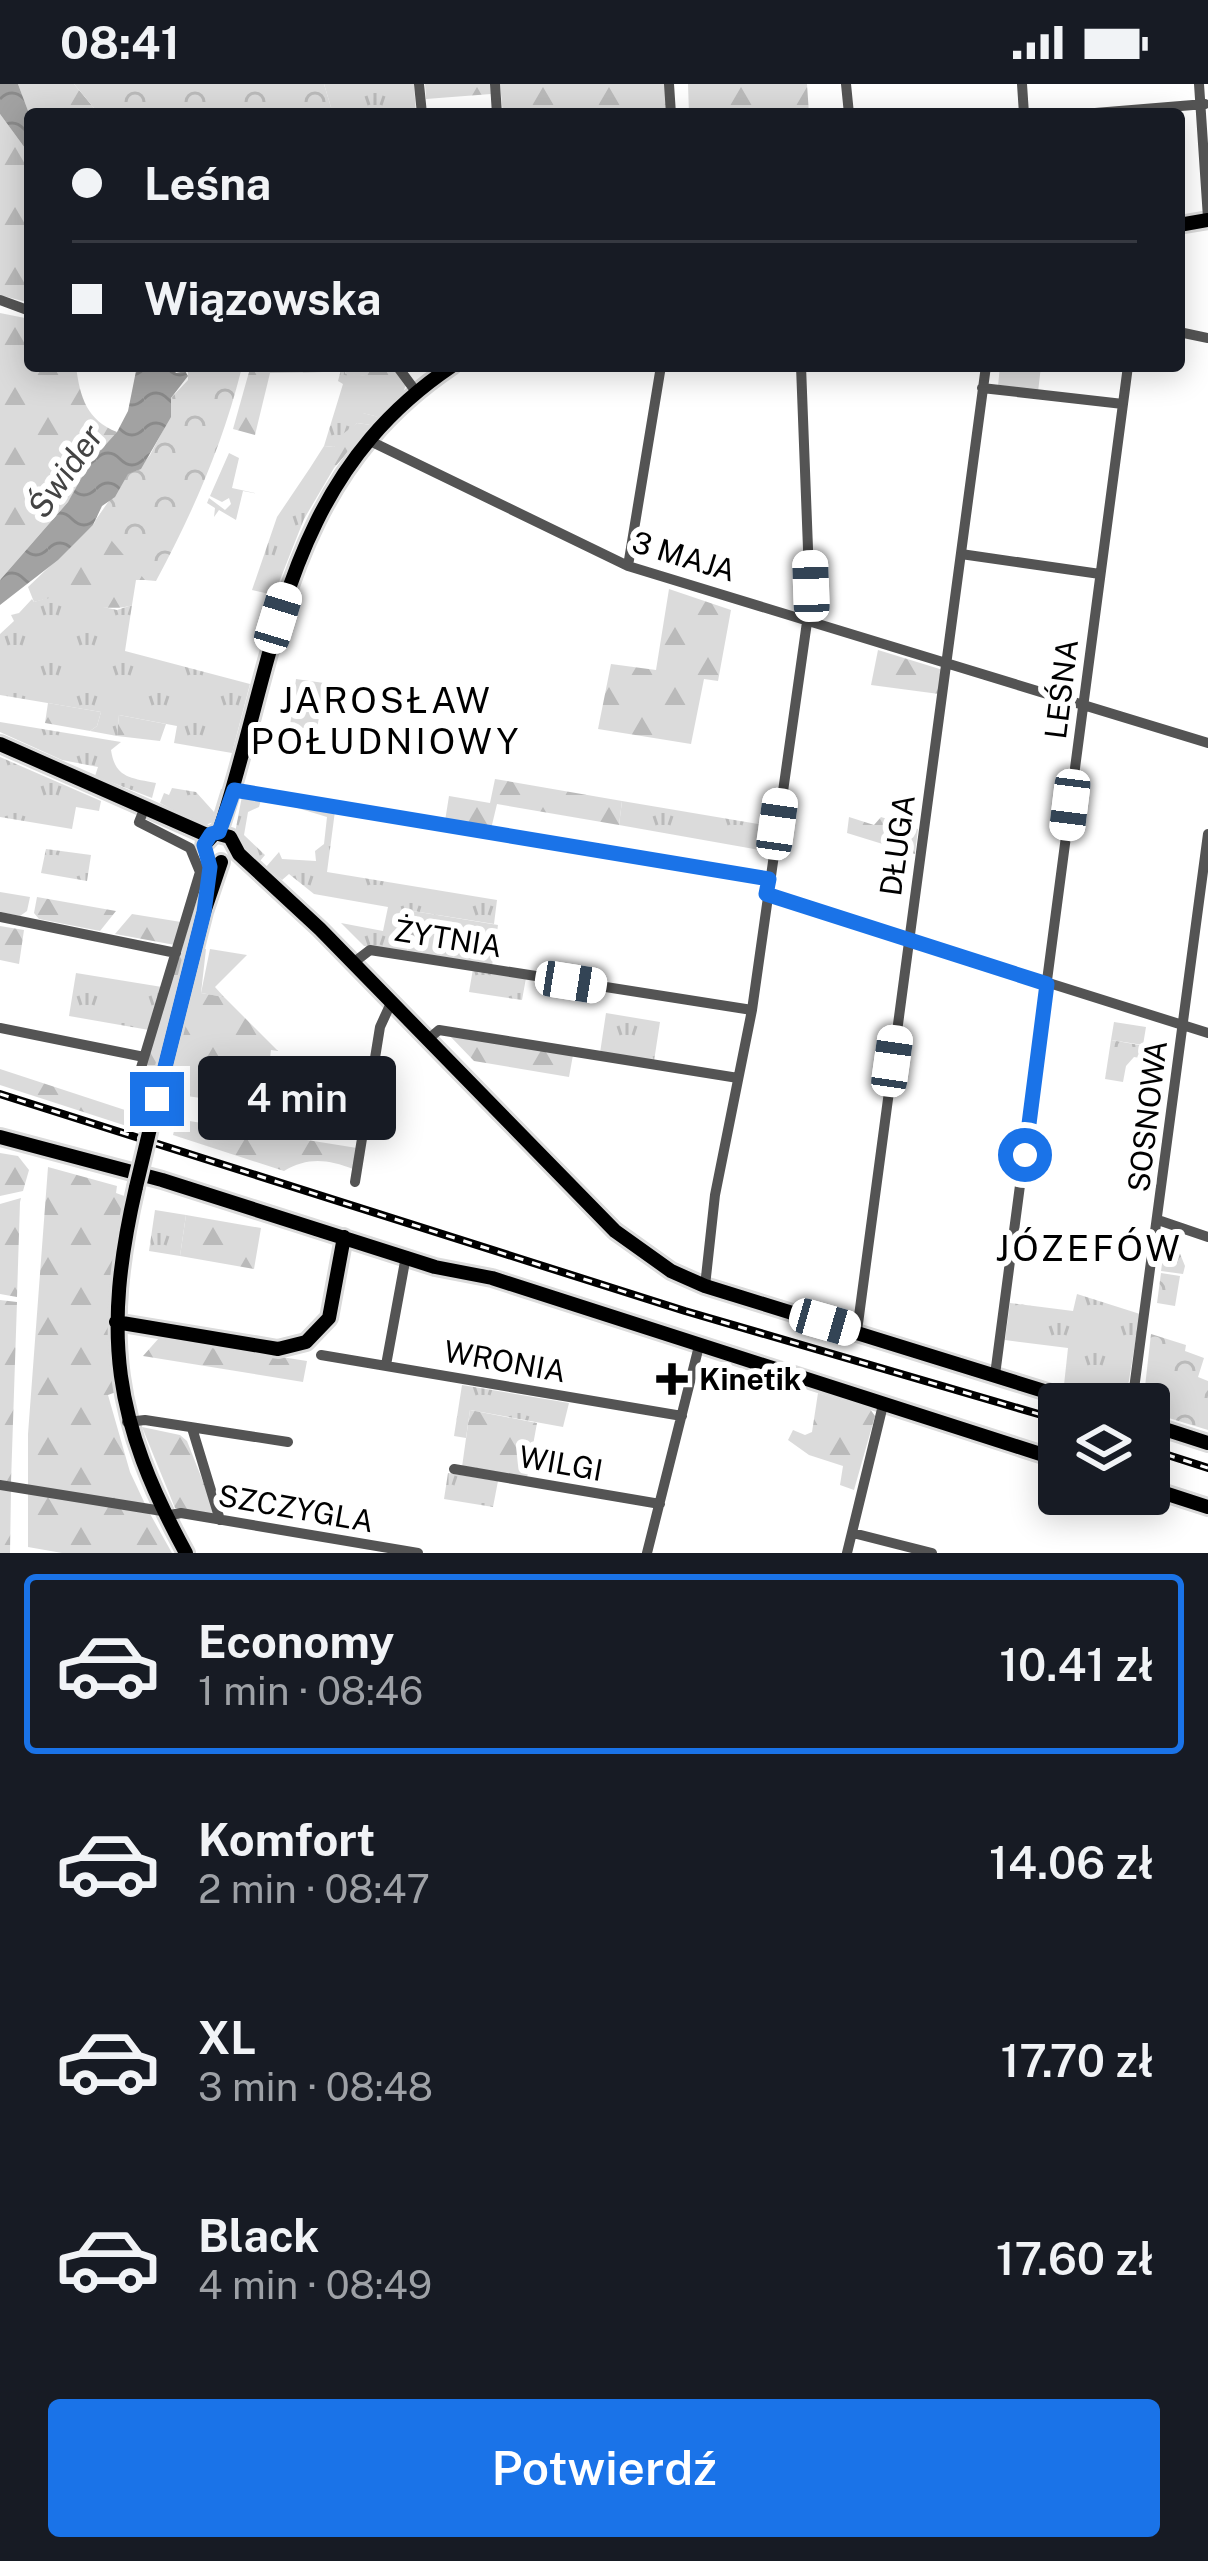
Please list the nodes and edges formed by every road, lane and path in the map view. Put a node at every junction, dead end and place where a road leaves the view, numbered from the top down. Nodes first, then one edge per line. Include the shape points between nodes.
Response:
1 (1199, 84) edge
2 (1204, 104) edge
3 (1156, 108) edge
4 (1208, 219) edge
5 (401, 372) edge
6 (444, 372) edge
7 (660, 372) edge
8 (801, 372) edge
9 (985, 372) edge
10 (1127, 372) edge
11 (982, 388) junction
12 (416, 393) junction
13 (1124, 404) junction
14 (368, 440) junction
15 (962, 554) junction
16 (628, 566) junction
17 (1100, 574) junction
18 (808, 619) junction
19 (946, 661) junction
20 (1084, 704) junction
21 (1208, 743) edge
22 (0, 744) edge
23 (234, 790) junction
24 (145, 807) junction
25 (1208, 834) edge
26 (219, 847) junction
27 (769, 879) junction
28 (766, 894) junction
29 (0, 916) edge
30 (908, 939) junction
31 (176, 953) junction
32 (353, 963) junction
33 (1047, 984) junction
34 (391, 1003) junction
35 (752, 1010) junction
36 (1183, 1025) junction
37 (0, 1028) edge
38 (1208, 1033) edge
39 (428, 1040) junction
40 (144, 1057) junction
41 (738, 1078) junction
42 (134, 1100) dead end
43 (0, 1134) edge
44 (137, 1180) junction
45 (355, 1182) dead end
46 (1158, 1220) junction
47 (344, 1237) junction
48 (1208, 1237) edge
49 (409, 1257) junction
50 (705, 1286) junction
51 (116, 1322) junction
52 (857, 1331) junction
53 (699, 1346) junction
54 (321, 1355) dead end
55 (386, 1365) junction
56 (995, 1375) junction
57 (1135, 1383) edge
58 (1038, 1389) edge
59 (883, 1405) junction
60 (682, 1415) junction
61 (128, 1422) junction
62 (192, 1427) junction
63 (1170, 1431) edge
64 (288, 1442) dead end
65 (1208, 1443) edge
66 (1038, 1453) edge
67 (454, 1469) dead end
68 (0, 1485) edge
69 (1170, 1495) edge
70 (660, 1504) junction
71 (1208, 1508) edge
72 (164, 1513) junction
73 (220, 1520) junction
74 (853, 1532) junction
75 (185, 1553) edge
76 (418, 1553) edge
77 (647, 1553) edge
78 (848, 1553) edge
79 (932, 1553) edge

1 - 2 street
2 - 3 street
2 - 4 street
5 - 12 street
6 - 12 main road
7 - 16 street
8 - 18 street
9 - 11 street, DŁUGA
10 - 13 street, LEŚNA
11 - 13 street
11 - 15 street, DŁUGA
12 - 14 main road
13 - 17 street, LEŚNA
14 - 16 street, 3 MAJA
14 - 23 main road via 295,566
15 - 17 street
15 - 19 street, DŁUGA
16 - 18 street, 3 MAJA
17 - 20 street, LEŚNA
18 - 19 street, 3 MAJA
18 - 27 street
19 - 20 street, 3 MAJA
19 - 30 street, DŁUGA
20 - 21 street, 3 MAJA
20 - 33 street, LEŚNA
22 - 24 main road
23 - 26 main road
23 - 27 street
24 - 26 main road
24 - 31 street via 139,822 190,848 199,866
25 - 36 street, SOSNOWA
26 - 32 main road
26 - 44 main road, bridge
27 - 28 street
28 - 30 street
28 - 35 street
29 - 31 street
30 - 33 street
30 - 52 street, DŁUGA
31 - 40 street
32 - 34 main road
32 - 35 street, ŻYTNIA via 370,950
33 - 36 street
33 - 56 street, LEŚNA
34 - 39 main road
34 - 45 street via 380,1027
35 - 41 street
36 - 38 street
36 - 46 street, SOSNOWA
37 - 40 street
39 - 41 street via 439,1030
39 - 50 main road via 614,1231
40 - 42 street
41 - 50 street
43 - 44 main road via 35,1138
44 - 47 main road
44 - 51 main road
46 - 48 street
46 - 57 street, SOSNOWA
47 - 49 main road
47 - 51 main road via 325,1323 301,1344 278,1349
49 - 53 main road
49 - 55 street
50 - 52 main road
51 - 61 main road
52 - 56 main road
53 - 59 main road
53 - 60 street
54 - 55 street, WRONIA
55 - 60 street, WRONIA
56 - 58 main road
59 - 66 main road
59 - 74 street
60 - 70 street
61 - 62 street
61 - 72 main road
62 - 64 street
62 - 73 street
63 - 65 main road
67 - 70 street, WILGI
68 - 72 street, SZCZYGLA
69 - 71 main road
70 - 77 street
72 - 73 street, SZCZYGLA
72 - 75 main road
73 - 76 street, SZCZYGLA
74 - 78 street
74 - 79 street

